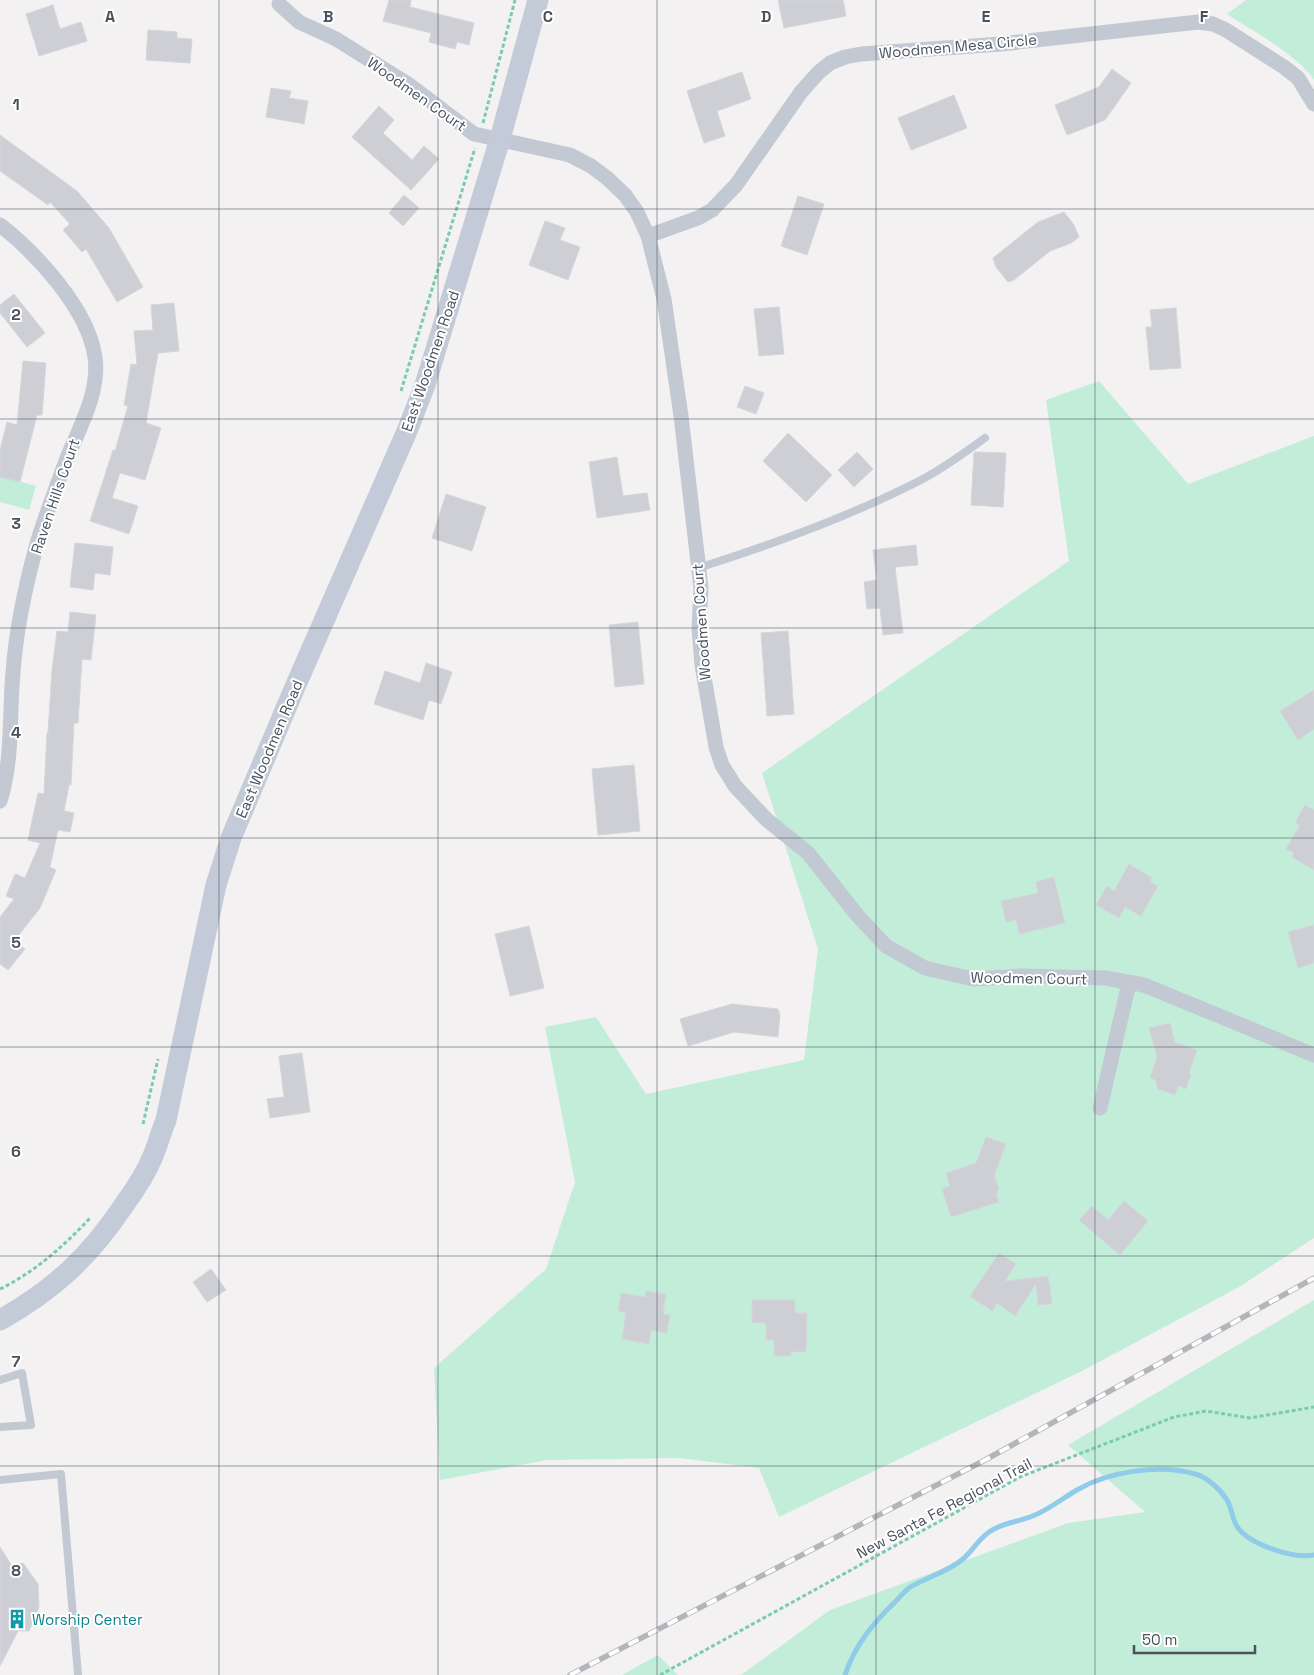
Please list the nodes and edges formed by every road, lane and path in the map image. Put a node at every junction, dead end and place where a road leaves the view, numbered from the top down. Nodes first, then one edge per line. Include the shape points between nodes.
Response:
1 (538, 0) edge
2 (279, 4) dead end
3 (1314, 104) edge
4 (500, 139) junction
5 (0, 224) edge
6 (648, 236) junction
7 (985, 438) dead end
8 (698, 568) junction
9 (0, 801) edge
10 (1129, 982) junction
11 (1314, 1055) edge
12 (1100, 1108) dead end
13 (0, 1320) edge
14 (0, 1380) edge
15 (1314, 1407) edge
16 (0, 1427) edge
17 (0, 1480) edge
18 (78, 1675) edge
19 (660, 1675) edge

1 - 4 main road, East Woodmen Road
2 - 4 street, Woodmen Court via 299,22 336,39 408,84 474,134
3 - 6 street, Woodmen Mesa Circle via 1298,78 1284,66 1226,30 1198,22 845,57 830,63 800,92 736,185 712,210
4 - 6 street, Woodmen Court via 570,155 591,166 625,194
4 - 13 main road, East Woodmen Road via 425,385 231,838 216,885 166,1120 152,1157 106,1232 74,1267 48,1290
5 - 9 street, Raven Hills Court via 20,241 67,294 91,337 95,358 95,378 89,403 50,503 30,572 17,638 7,767
6 - 8 street, Woodmen Court via 664,300
7 - 8 lane via 922,480 800,533
8 - 10 street, Woodmen Court via 702,665 716,747 728,777 766,819 808,852 857,915 886,946 925,968 973,979 1105,978
10 - 11 street, Woodmen Court via 1144,985
10 - 12 street
14 - 16 lane via 22,1373 31,1425
15 - 19 path, New Santa Fe Regional Trail via 1250,1418 1206,1411 1174,1417 1020,1477
17 - 18 lane via 60,1474

